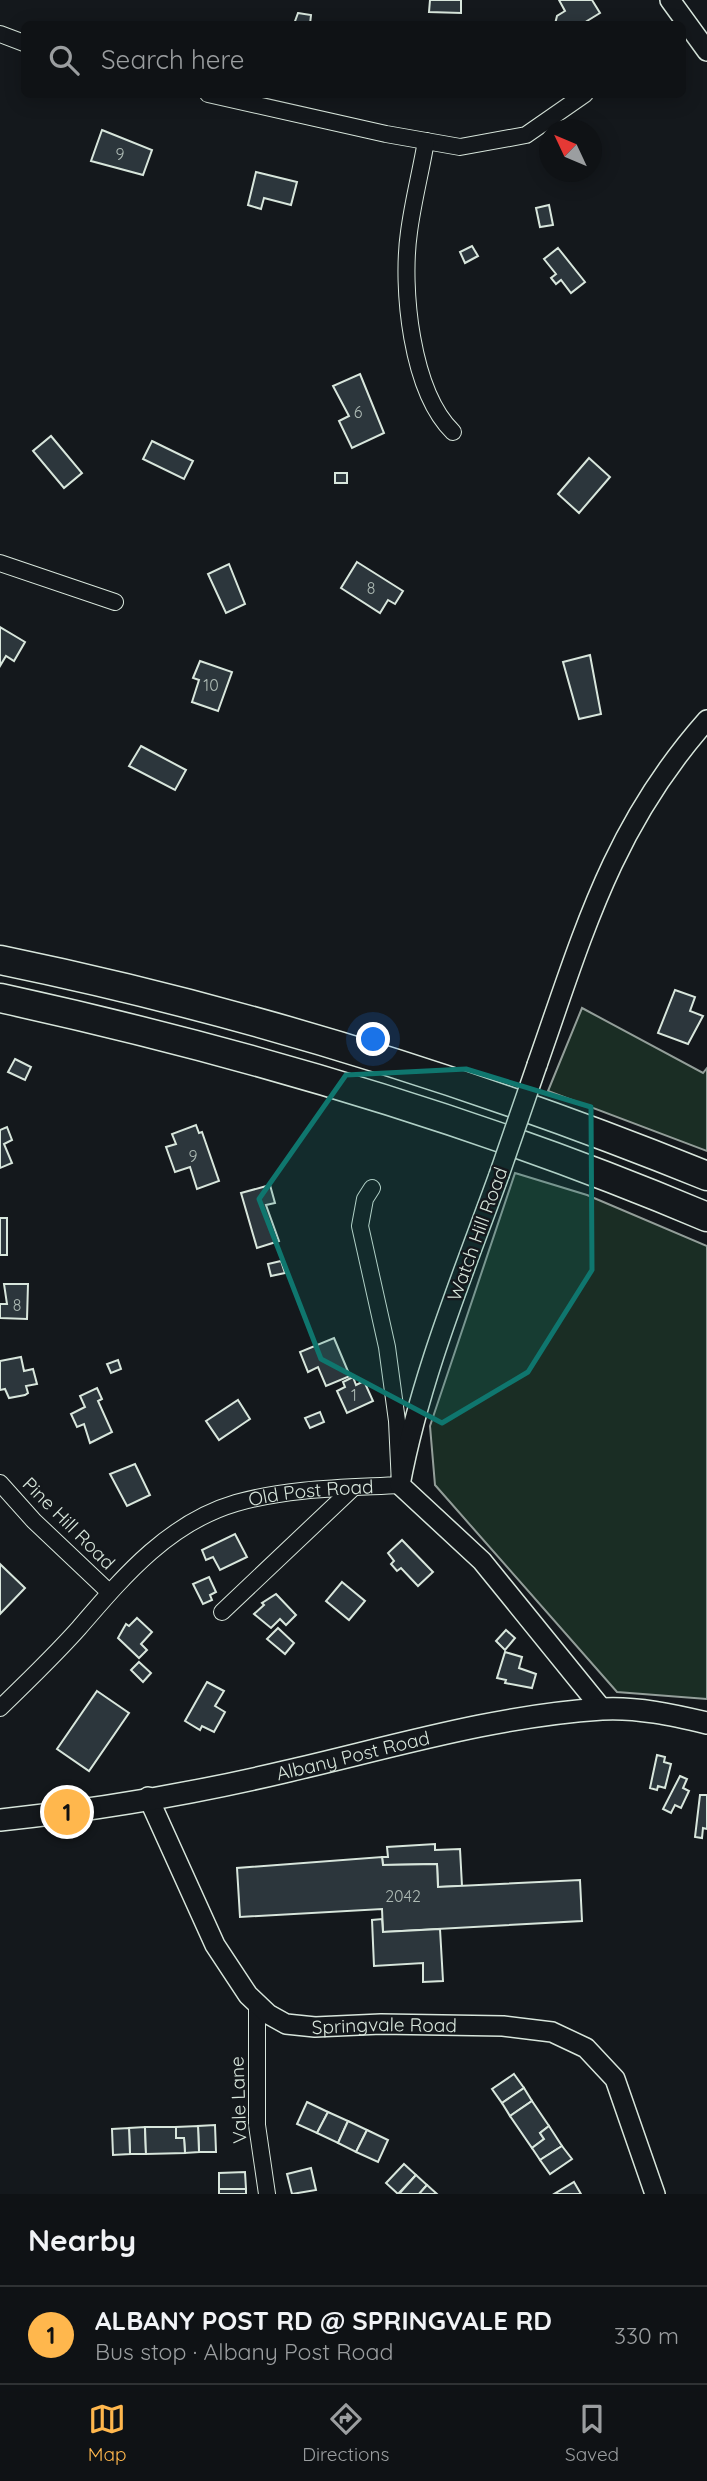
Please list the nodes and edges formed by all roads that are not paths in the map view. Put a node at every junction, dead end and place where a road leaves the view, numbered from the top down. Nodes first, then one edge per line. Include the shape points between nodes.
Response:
1 (670, 0) edge
2 (676, 21) edge
3 (686, 31) edge
4 (0, 34) edge
5 (21, 42) edge
6 (707, 51) edge
7 (227, 98) edge
8 (579, 98) edge
9 (426, 141) junction
10 (453, 432) dead end
11 (0, 562) edge
12 (115, 602) dead end
13 (707, 720) edge
14 (0, 960) edge
15 (0, 998) edge
16 (707, 1176) edge
17 (372, 1188) dead end
18 (707, 1217) edge
19 (0, 1483) edge
20 (400, 1485) junction
21 (353, 1488) junction
22 (109, 1592) junction
23 (222, 1612) dead end
24 (0, 1708) edge
25 (602, 1709) junction
26 (707, 1723) edge
27 (148, 1797) junction
28 (0, 1820) edge
29 (257, 2004) junction
30 (267, 2194) edge
31 (655, 2194) edge

1 - 2 street
3 - 6 street
4 - 5 street
7 - 9 street
8 - 9 street via 526,135 460,147
9 - 10 street via 409,233 407,276 414,340 429,398
11 - 12 street
13 - 20 street, Watch Hill Road, bridge via 657,781 615,855 584,931 430,1366
14 - 16 highway via 155,994 349,1047 534,1109
15 - 18 highway via 146,1031 351,1087 522,1144
17 - 20 street via 360,1226 389,1359
19 - 22 street, Pine Hill Road
20 - 21 street, Old Post Road
20 - 25 street, Old Post Road via 482,1561
21 - 22 street, Old Post Road via 292,1492 234,1504 152,1548
21 - 23 street
22 - 24 street, Old Post Road
25 - 26 main road, Albany Post Road via 653,1712
25 - 27 main road, Albany Post Road via 449,1731 247,1780
27 - 28 main road, Albany Post Road
27 - 29 street, Springvale Road via 215,1945
29 - 30 street, Vale Lane via 257,2125
29 - 31 street, Springvale Road via 286,2024 503,2026 552,2032 586,2048 615,2080

